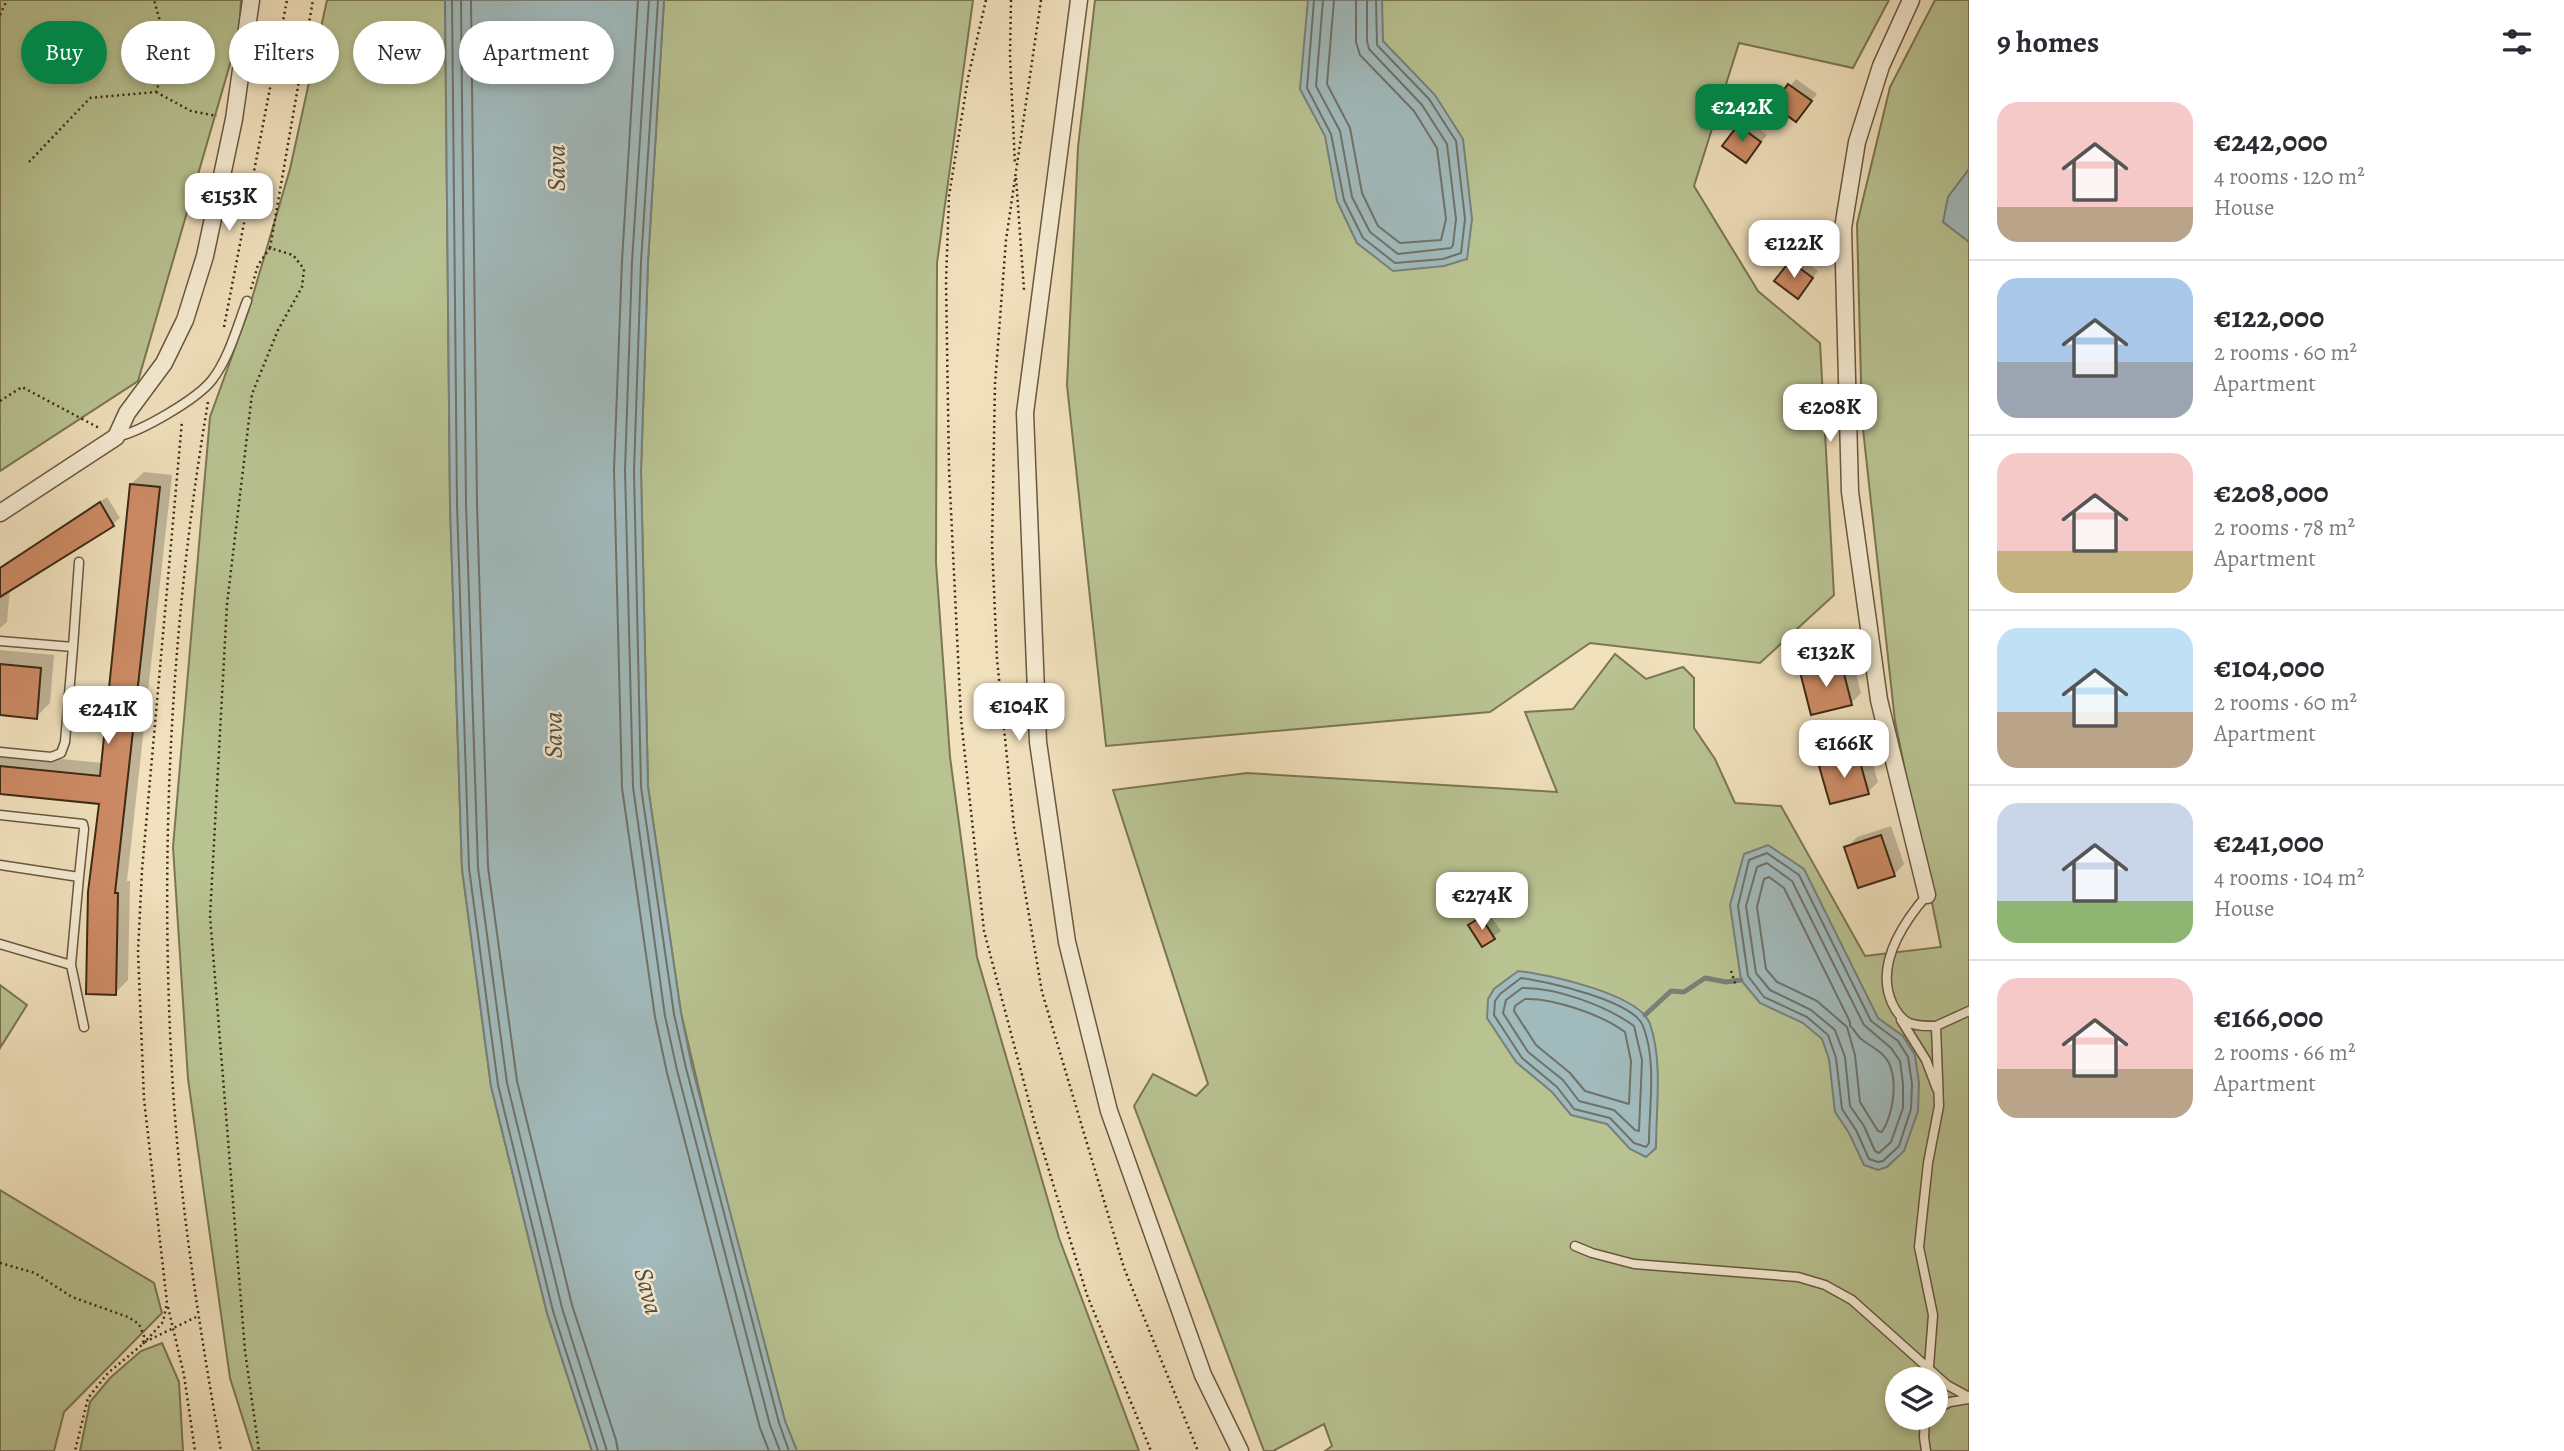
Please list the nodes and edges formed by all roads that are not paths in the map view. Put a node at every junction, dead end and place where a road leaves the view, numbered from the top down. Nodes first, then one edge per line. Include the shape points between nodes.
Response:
1 (251, 0) edge
2 (1079, 0) edge
3 (1911, 0) edge
4 (247, 301) road end
5 (117, 438) junction
6 (0, 513) edge
7 (79, 562) dead end
8 (0, 641) edge
9 (73, 647) junction
10 (0, 752) edge
11 (0, 815) edge
12 (0, 866) edge
13 (79, 877) junction
14 (1927, 895) joint
15 (0, 944) edge
16 (71, 965) junction
17 (1969, 1012) edge
18 (1898, 1015) junction
19 (1936, 1026) junction
20 (83, 1027) dead end
21 (1939, 1096) junction
22 (1575, 1245) dead end
23 (1928, 1367) edge
24 (1929, 1367) edge
25 (1948, 1386) edge
26 (1969, 1398) edge
27 (1948, 1403) edge
28 (1924, 1430) edge
29 (1240, 1451) edge
30 (1926, 1451) edge

1 - 5 street via 234,119 205,256 185,320 164,363 127,413
2 - 29 street via 1025,413 1038,742 1068,942 1109,1111 1203,1374
3 - 14 street via 1881,66 1857,142 1843,228 1850,492 1879,701
4 - 5 lane via 211,381 156,422
5 - 6 street
7 - 9 lane
8 - 9 lane
9 - 10 lane via 61,753 51,757
11 - 13 lane via 83,824
12 - 13 lane
13 - 16 lane
14 - 18 lane via 1888,957 1889,995
15 - 16 lane
16 - 20 lane
17 - 19 lane
18 - 19 lane via 1913,1026
18 - 21 lane via 1926,1060
19 - 21 lane
21 - 24 lane via 1919,1247 1933,1315
22 - 23 lane via 1634,1264 1798,1276 1825,1285 1852,1300
25 - 26 lane
26 - 27 lane
28 - 30 lane

